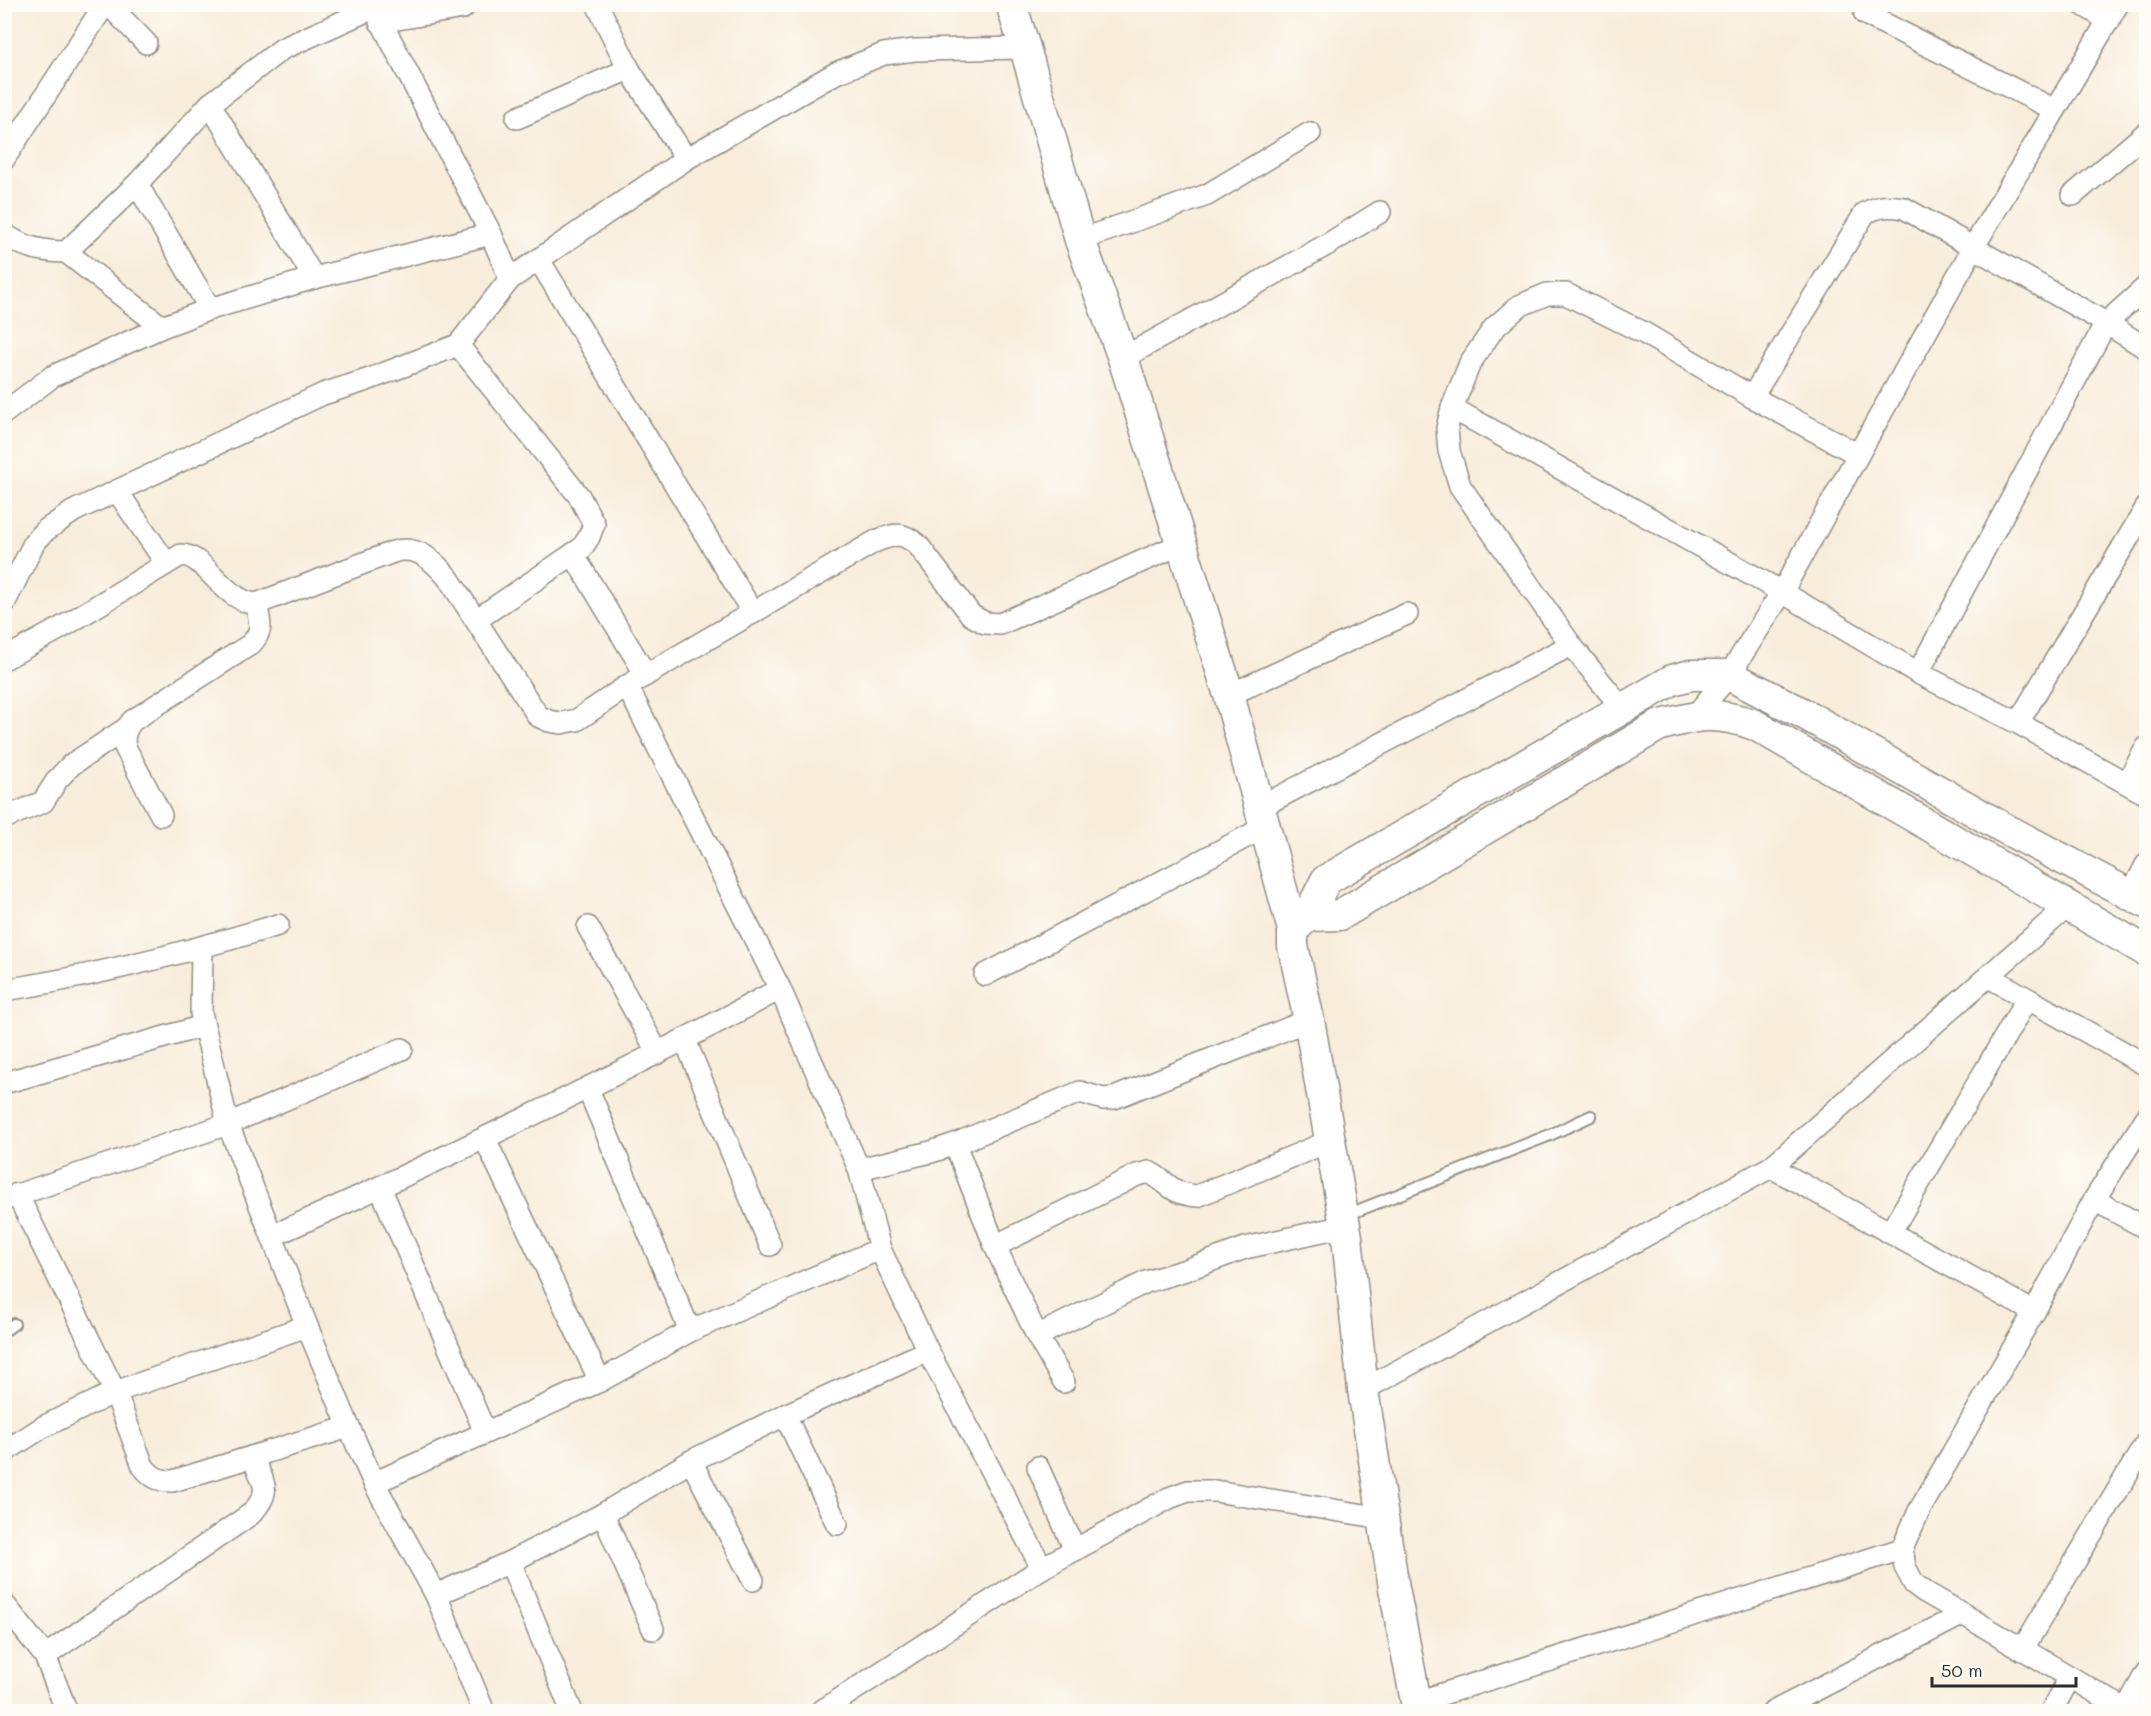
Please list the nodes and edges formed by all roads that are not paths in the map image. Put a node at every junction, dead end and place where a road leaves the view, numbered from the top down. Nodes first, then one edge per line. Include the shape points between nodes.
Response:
1 (106, 4) edge
2 (597, 4) edge
3 (1011, 4) edge
4 (2082, 4) edge
5 (462, 8) dead end
6 (375, 11) edge
7 (2114, 13) edge
8 (1865, 14) dead end
9 (146, 43) dead end
10 (1025, 48) junction
11 (629, 69) junction
12 (210, 104) junction
13 (2055, 110) junction
14 (517, 118) dead end
15 (1310, 133) dead end
16 (2146, 133) edge
17 (4, 159) edge
18 (686, 159) junction
19 (137, 184) junction
20 (2073, 195) dead end
21 (1380, 212) dead end
22 (4, 234) edge
23 (491, 234) junction
24 (1080, 240) junction
25 (1973, 248) junction
26 (66, 252) junction
27 (539, 260) junction
28 (314, 278) junction
29 (510, 279) junction
30 (2146, 287) edge
31 (210, 309) junction
32 (2106, 322) junction
33 (162, 327) junction
34 (458, 345) junction
35 (2146, 348) edge
36 (1123, 357) junction
37 (1752, 397) junction
38 (1452, 408) junction
39 (4, 413) edge
40 (1857, 454) junction
41 (117, 491) junction
42 (2146, 508) edge
43 (1181, 544) junction
44 (573, 554) junction
45 (166, 563) junction
46 (1782, 592) junction
47 (4, 604) edge
48 (256, 604) junction
49 (753, 613) junction
50 (1407, 614) dead end
51 (476, 620) junction
52 (1571, 645) junction
53 (4, 659) edge
54 (1918, 673) junction
55 (646, 675) junction
56 (1729, 675) junction
57 (627, 686) junction
58 (1229, 695) junction
59 (1622, 708) junction
60 (1695, 716) junction
61 (2018, 723) junction
62 (127, 728) junction
63 (2146, 748) edge
64 (2127, 782) junction
65 (2146, 794) edge
66 (161, 815) dead end
67 (1263, 817) junction
68 (4, 818) edge
69 (2146, 865) edge
70 (2139, 898) edge
71 (2068, 906) junction
72 (1300, 923) junction
73 (278, 925) dead end
74 (588, 927) dead end
75 (202, 948) junction
76 (2146, 951) edge
77 (985, 975) dead end
78 (1989, 976) junction
79 (780, 989) junction
80 (4, 990) edge
81 (2027, 999) junction
82 (1309, 1020) junction
83 (203, 1026) junction
84 (685, 1040) junction
85 (402, 1049) dead end
86 (658, 1053) junction
87 (2146, 1065) edge
88 (4, 1083) edge
89 (588, 1089) junction
90 (1591, 1116) dead end
91 (2146, 1118) edge
92 (228, 1124) junction
93 (485, 1139) junction
94 (1330, 1141) junction
95 (955, 1144) junction
96 (1771, 1167) junction
97 (859, 1169) junction
98 (380, 1187) junction
99 (10, 1197) edge
100 (2094, 1200) junction
101 (1344, 1221) junction
102 (2146, 1228) edge
103 (1890, 1233) junction
104 (272, 1236) junction
105 (770, 1245) dead end
106 (995, 1246) junction
107 (879, 1248) junction
108 (2034, 1312) junction
109 (14, 1324) dead end
110 (307, 1326) junction
111 (4, 1331) edge
112 (690, 1331) junction
113 (1037, 1336) junction
114 (928, 1351) junction
115 (600, 1381) junction
116 (1064, 1382) dead end
117 (1363, 1390) junction
118 (115, 1392) junction
119 (785, 1415) junction
120 (349, 1426) junction
121 (485, 1432) junction
122 (2146, 1443) edge
123 (4, 1452) edge
124 (252, 1457) junction
125 (691, 1461) junction
126 (1038, 1467) dead end
127 (374, 1483) junction
128 (603, 1514) junction
129 (1383, 1518) junction
130 (837, 1524) dead end
131 (1902, 1549) junction
132 (1075, 1550) junction
133 (510, 1562) junction
134 (1042, 1568) junction
135 (753, 1580) dead end
136 (436, 1595) junction
137 (4, 1604) edge
138 (1963, 1614) junction
139 (653, 1629) dead end
140 (2022, 1650) junction
141 (45, 1656) junction
142 (2146, 1673) edge
143 (2070, 1677) junction
144 (1418, 1707) edge
145 (2128, 1710) edge
146 (67, 1712) edge
147 (484, 1712) edge
148 (572, 1712) edge
149 (820, 1712) edge
150 (1773, 1712) edge
151 (2051, 1712) edge

1 - 9 street
1 - 17 street
2 - 11 street
3 - 10 street
4 - 7 street
5 - 6 street
6 - 12 street via 282,49
6 - 23 street
7 - 13 street
8 - 13 street
10 - 18 street via 884,54 836,73
10 - 24 street
11 - 14 street
11 - 18 street
12 - 19 street
12 - 28 street
13 - 25 street
15 - 24 street via 1207,195
16 - 20 street
18 - 27 street
19 - 26 street
19 - 31 street
21 - 36 street
22 - 26 street via 15,242
23 - 28 street
23 - 29 street
24 - 36 street
25 - 32 street
25 - 37 street via 1904,208 1877,207 1865,213
25 - 40 street
26 - 33 street
27 - 29 street
27 - 49 street
28 - 31 street
29 - 34 street
30 - 32 street
31 - 33 street
32 - 35 street
32 - 54 street
33 - 39 street via 53,376
34 - 41 street via 323,394
34 - 44 street via 587,508 594,524 586,542
36 - 43 street
37 - 38 street via 1590,305 1566,294 1547,294 1519,306 1494,328 1470,363
37 - 40 street
38 - 46 street
38 - 52 street via 1447,428 1449,451 1460,486
40 - 46 street
41 - 45 street
41 - 47 street via 74,511 46,530 34,543
42 - 61 street
43 - 49 street via 1000,624 971,615 918,545 896,533
43 - 58 street
44 - 51 street
44 - 55 street
45 - 48 street via 189,555 238,598
45 - 53 street
46 - 54 street
46 - 56 street
48 - 51 street via 393,552 412,550 436,564
48 - 62 street via 260,629 251,644
49 - 55 street
50 - 58 street
51 - 57 street via 538,716 549,721 577,720
52 - 59 street
52 - 67 street
54 - 61 street
55 - 57 street
56 - 59 street via 1691,675 1672,680
56 - 60 street
56 - 70 street via 2002,827
57 - 79 street
58 - 67 street
59 - 72 street via 1326,880
60 - 71 street via 1732,717 1755,725
60 - 72 street via 1658,726 1340,915
61 - 64 street
62 - 66 street via 123,737 125,747
62 - 68 street via 70,765 43,802
63 - 64 street
64 - 65 street
67 - 72 street
67 - 77 street
69 - 70 street
71 - 76 street
71 - 78 street
72 - 82 street via 1293,946
73 - 75 street
74 - 86 street
75 - 80 street via 56,983
75 - 83 street
78 - 81 street
78 - 96 street
79 - 84 street
79 - 97 street
81 - 87 street
81 - 103 street
82 - 94 street
82 - 95 street via 1114,1098 1080,1092
83 - 88 street
83 - 92 street
84 - 86 street
84 - 105 street
85 - 92 street
86 - 89 street
89 - 93 street
89 - 112 street
90 - 101 lane
91 - 100 street
92 - 99 street
92 - 104 street
93 - 98 street
93 - 115 street
94 - 101 street
94 - 106 street via 1197,1196 1174,1192 1149,1172 1137,1175
95 - 97 street
95 - 106 street
96 - 103 street
96 - 117 street
97 - 107 street
98 - 104 street
98 - 121 street
99 - 118 street
100 - 102 street
100 - 108 street
101 - 113 street via 1245,1248 1146,1282
101 - 117 street
103 - 108 street
104 - 110 street
106 - 113 street
107 - 112 street
107 - 114 street
108 - 131 street via 1918,1511
109 - 111 lane
110 - 118 street
110 - 120 street
112 - 115 street
113 - 116 street
114 - 119 street
114 - 134 street
115 - 121 street
117 - 129 street
118 - 123 street via 43,1427
118 - 124 street via 143,1466 162,1481
119 - 125 street
119 - 130 street
120 - 124 street
120 - 127 street
121 - 127 street
122 - 140 street
124 - 141 street via 266,1487 263,1501 251,1514
125 - 128 street
125 - 135 street
126 - 132 street
127 - 136 street
128 - 133 street
128 - 139 street
129 - 132 street via 1215,1491 1188,1491
129 - 144 street
131 - 138 street via 1914,1584
131 - 144 street
132 - 134 street
133 - 136 street
133 - 148 street
134 - 149 street
136 - 147 street
137 - 141 street
138 - 140 street
138 - 150 street
140 - 143 street
141 - 146 street
142 - 145 street
143 - 145 street
143 - 151 street

